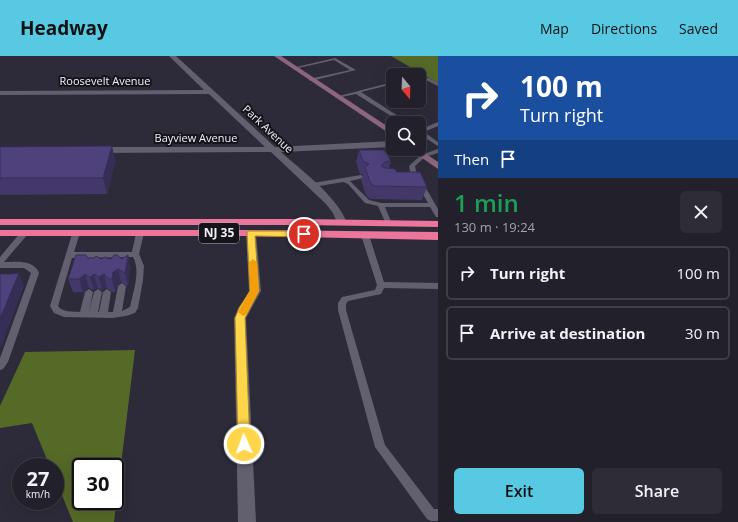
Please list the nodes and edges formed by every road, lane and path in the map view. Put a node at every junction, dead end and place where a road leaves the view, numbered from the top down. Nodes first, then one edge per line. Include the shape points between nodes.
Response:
1 (172, 56) edge
2 (277, 56) edge
3 (294, 68) junction
4 (426, 79) edge
5 (312, 80) junction
6 (386, 85) edge
7 (438, 85) edge
8 (210, 92) junction
9 (357, 92) junction
10 (0, 93) edge
11 (336, 97) junction
12 (395, 116) edge
13 (438, 124) edge
14 (386, 129) edge
15 (426, 129) edge
16 (426, 136) edge
17 (386, 144) edge
18 (438, 144) edge
19 (273, 148) junction
20 (88, 150) edge
21 (438, 151) edge
22 (426, 155) edge
23 (423, 156) joint
24 (438, 166) edge
25 (361, 177) dead end
26 (344, 180) junction
27 (313, 186) junction
28 (381, 205) junction
29 (432, 205) junction
30 (438, 215) edge
31 (0, 222) edge
32 (342, 223) junction
33 (389, 224) junction
34 (438, 224) edge
35 (0, 233) edge
36 (76, 233) junction
37 (140, 233) junction
38 (251, 233) junction
39 (24, 234) junction
40 (365, 235) junction
41 (438, 236) edge
42 (70, 255) junction
43 (130, 257) junction
44 (0, 262) edge
45 (0, 265) edge
46 (11, 265) junction
47 (17, 276) edge
48 (381, 285) junction
49 (122, 286) dead end
50 (438, 286) edge
51 (94, 292) dead end
52 (107, 292) dead end
53 (89, 314) junction
54 (103, 314) junction
55 (117, 314) junction
56 (0, 366) edge
57 (438, 514) edge
58 (247, 522) edge

1 - 8 street, Park Avenue
2 - 3 main road
3 - 5 main road
3 - 5 lane via 335,59 354,70
4 - 7 lane
5 - 11 main road
6 - 9 lane
8 - 10 street, Roosevelt Avenue
8 - 19 street, Park Avenue
9 - 11 lane
9 - 12 lane
11 - 14 main road
13 - 15 lane
16 - 18 lane
17 - 19 street, Bayview Avenue
19 - 20 street, Bayview Avenue
19 - 27 street, Park Avenue
21 - 22 lane
23 - 24 main road
23 - 29 lane via 412,166 410,172
25 - 26 lane
26 - 27 lane
26 - 28 lane via 367,202
27 - 32 street, Park Avenue via 334,207
28 - 29 lane
28 - 33 lane
29 - 30 lane
31 - 32 highway, NJ 35
32 - 33 highway, NJ 35
33 - 34 highway, NJ 35
35 - 39 highway, NJ 35
36 - 37 highway, NJ 35
36 - 39 highway, NJ 35
36 - 42 lane
37 - 38 highway, NJ 35
37 - 43 lane
38 - 40 highway, NJ 35
38 - 58 street via 255,291 240,318
39 - 44 lane
40 - 41 highway, NJ 35
40 - 48 lane
42 - 43 lane via 98,258
42 - 53 lane via 55,308 64,314
43 - 55 lane via 140,260 134,308 128,313
45 - 46 lane
46 - 47 lane via 16,268
46 - 56 lane via 30,267 35,273
48 - 50 lane
48 - 57 lane via 378,292 345,299 342,310 380,447 431,515
49 - 55 lane
51 - 53 lane
52 - 54 lane
53 - 54 lane
54 - 55 lane

